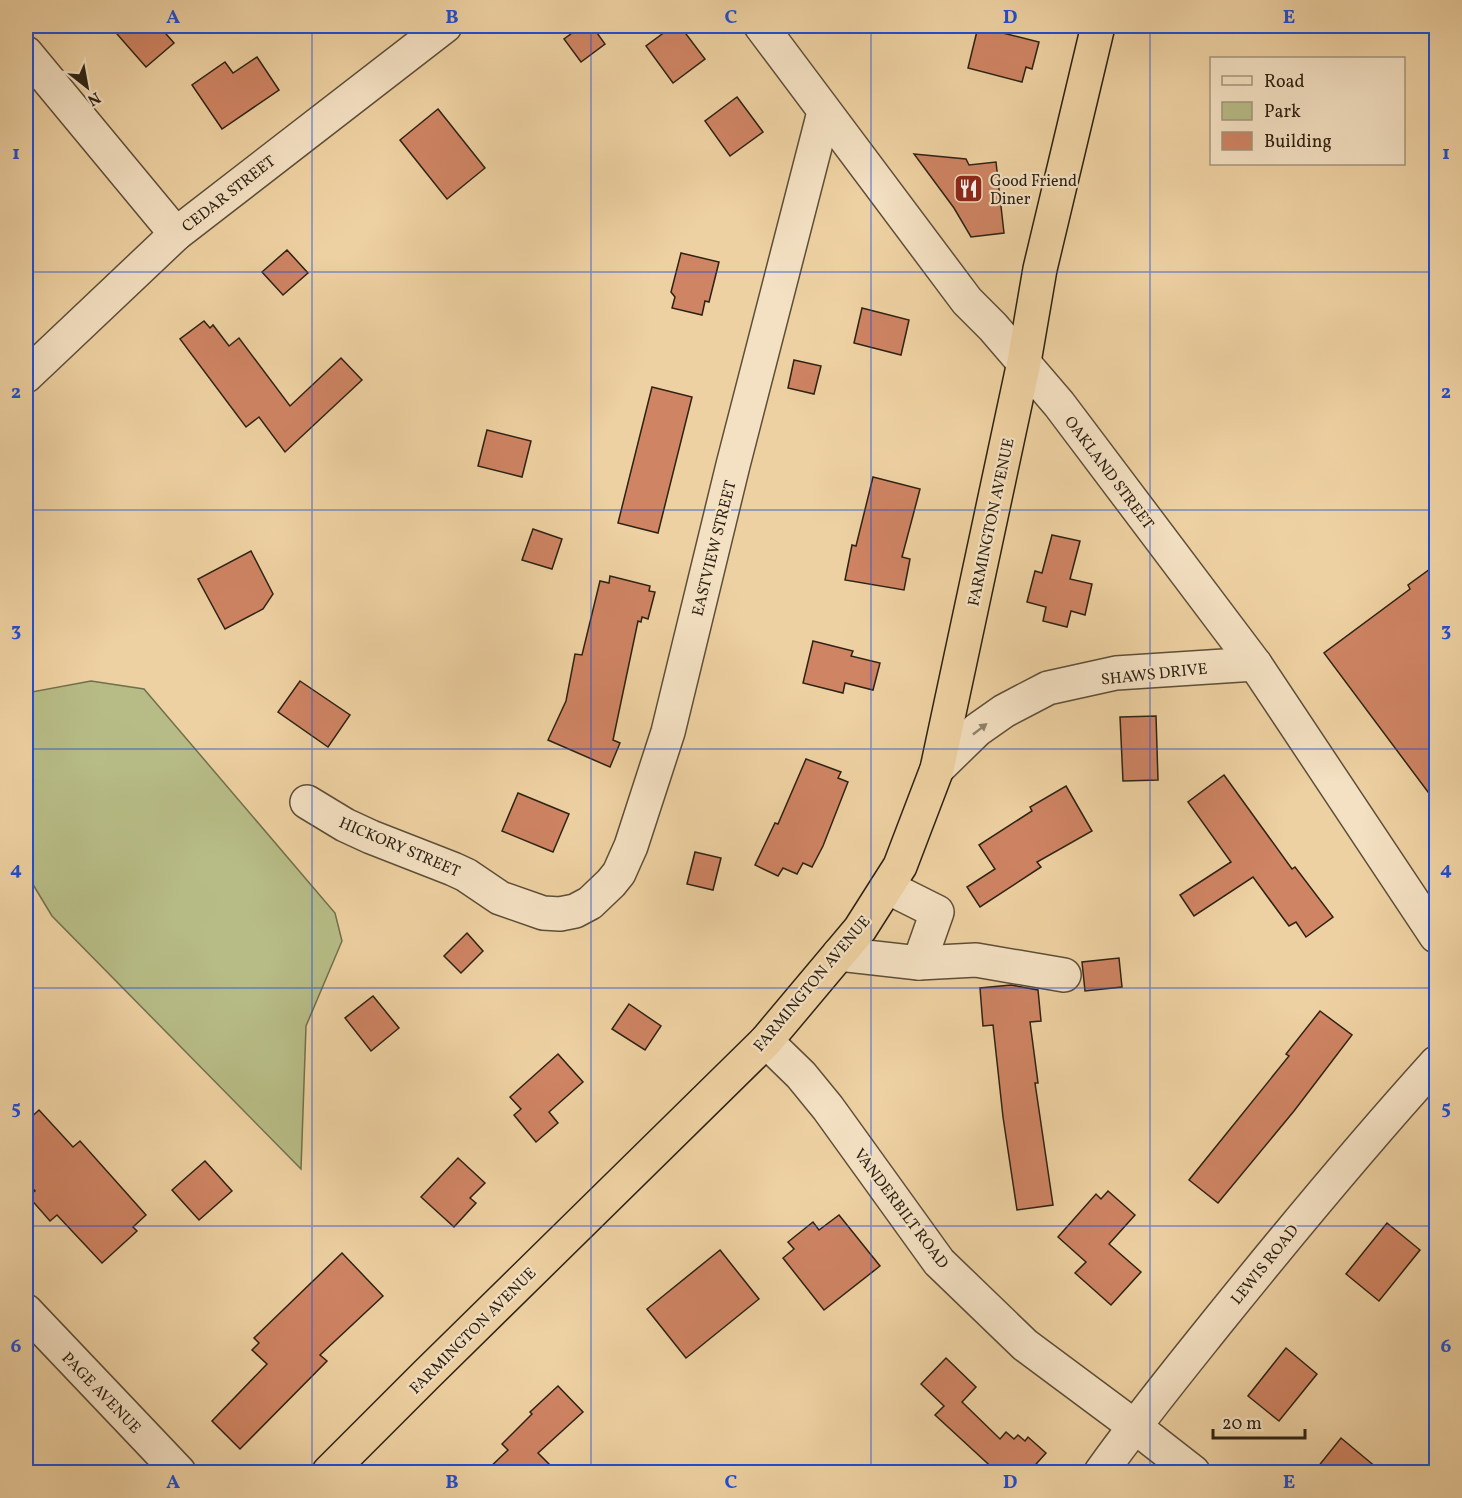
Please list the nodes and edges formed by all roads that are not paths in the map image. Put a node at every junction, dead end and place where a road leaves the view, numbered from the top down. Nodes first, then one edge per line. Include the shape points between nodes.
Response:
1 (445, 26) edge
2 (760, 26) edge
3 (1098, 26) edge
4 (26, 53) edge
5 (824, 112) junction
6 (176, 234) junction
7 (1024, 362) junction
8 (26, 376) edge
9 (1255, 664) junction
10 (937, 769) junction
11 (307, 802) dead end
12 (887, 887) junction
13 (523, 907) joint
14 (1437, 936) edge
15 (840, 954) junction
16 (919, 963) junction
17 (1064, 975) dead end
18 (766, 1041) junction
19 (1437, 1063) edge
20 (26, 1311) edge
21 (1134, 1426) junction
22 (179, 1473) edge
23 (329, 1473) edge
24 (1101, 1473) edge
25 (1193, 1473) edge

1 - 6 street, CEDAR STREET
2 - 5 street, OAKLAND STREET
3 - 7 highway, FARMINGTON AVENUE via 1040,269
4 - 6 street
5 - 7 street, OAKLAND STREET via 967,301
5 - 13 street, EASTVIEW STREET via 668,732 631,846 619,873 590,903 560,914
6 - 8 street, CEDAR STREET
7 - 9 street, OAKLAND STREET
7 - 10 highway, FARMINGTON AVENUE
10 -> 9 street, SHAWS DRIVE via 977,730 1048,688 1116,674
9 - 14 street, OAKLAND STREET
10 - 12 highway, FARMINGTON AVENUE via 900,866
11 - 13 street, HICKORY STREET via 345,825 466,875 500,898
12 - 15 highway, FARMINGTON AVENUE
12 - 16 street via 937,912
15 - 16 street
15 - 18 highway, FARMINGTON AVENUE
16 - 17 street via 976,960
18 - 21 street, VANDERBILT ROAD via 828,1108 939,1262 1024,1345
18 - 23 highway, FARMINGTON AVENUE
19 - 21 street, LEWIS ROAD via 1280,1243
20 - 22 street, PAGE AVENUE
21 - 24 street, LEWIS ROAD
21 - 25 street, VANDERBILT ROAD

